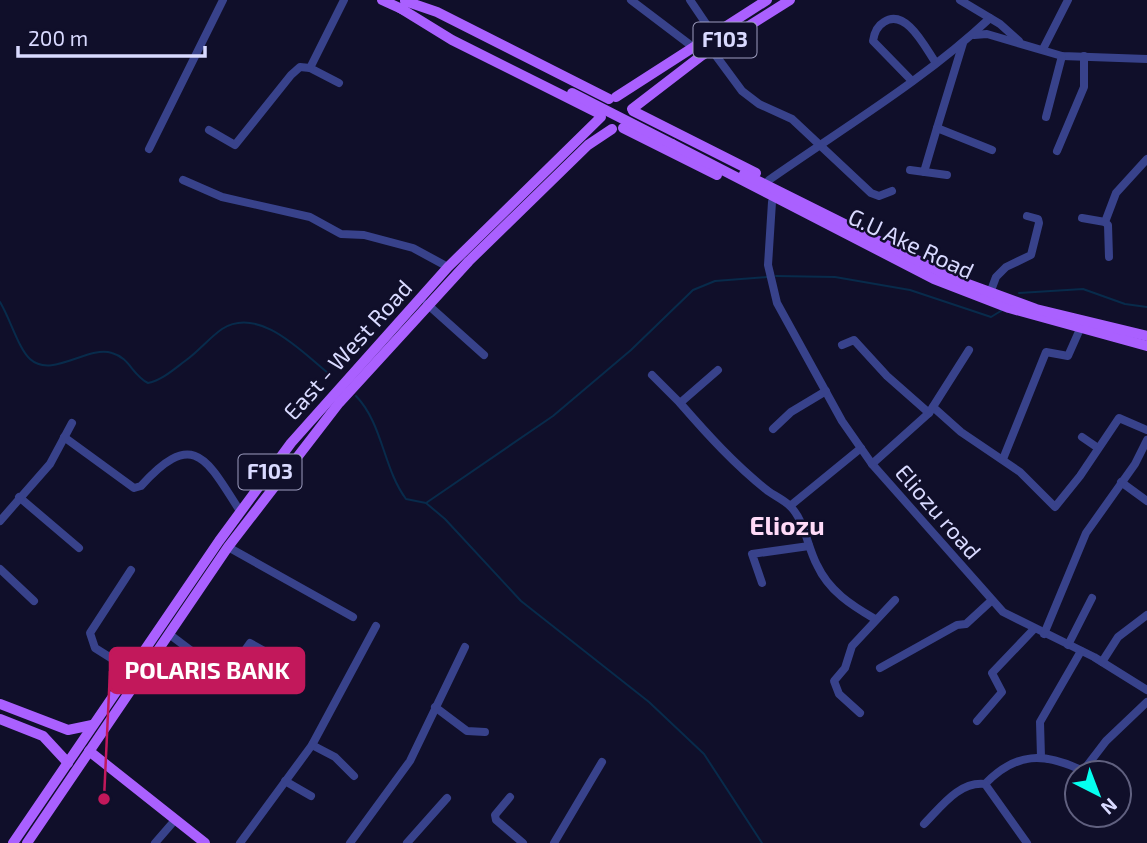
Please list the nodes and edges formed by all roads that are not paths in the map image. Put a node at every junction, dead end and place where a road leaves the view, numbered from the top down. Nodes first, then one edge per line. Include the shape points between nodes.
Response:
1 (223, 0) edge
2 (344, 0) edge
3 (382, 0) edge
4 (631, 0) edge
5 (690, 0) edge
6 (767, 0) edge
7 (790, 0) edge
8 (960, 0) edge
9 (1068, 0) edge
10 (419, 2) edge
11 (403, 3) edge
12 (990, 18) junction
13 (713, 34) junction
14 (974, 35) junction
15 (962, 43) junction
16 (1021, 43) junction
17 (694, 47) junction
18 (710, 49) junction
19 (1043, 49) junction
20 (1062, 55) junction
21 (1084, 56) junction
22 (1147, 59) edge
23 (936, 63) junction
24 (310, 68) junction
25 (912, 80) junction
26 (339, 83) dead end
27 (613, 98) junction
28 (580, 104) junction
29 (633, 110) junction
30 (600, 116) junction
31 (1046, 117) dead end
32 (623, 128) junction
33 (937, 128) junction
34 (612, 129) junction
35 (209, 131) dead end
36 (586, 132) junction
37 (821, 143) junction
38 (149, 149) dead end
39 (992, 150) dead end
40 (1057, 151) dead end
41 (1147, 159) edge
42 (910, 170) dead end
43 (924, 172) junction
44 (947, 175) dead end
45 (183, 180) dead end
46 (769, 180) junction
47 (892, 191) dead end
48 (772, 202) junction
49 (1027, 216) dead end
50 (1082, 218) dead end
51 (1105, 222) junction
52 (872, 244) junction
53 (1109, 257) dead end
54 (448, 267) junction
55 (990, 293) junction
56 (427, 304) junction
57 (1080, 329) junction
58 (1147, 336) edge
59 (842, 345) dead end
60 (1147, 346) edge
61 (969, 350) dead end
62 (484, 355) dead end
63 (718, 370) dead end
64 (652, 375) dead end
65 (826, 391) junction
66 (680, 403) junction
67 (931, 410) junction
68 (72, 423) dead end
69 (773, 429) dead end
70 (1147, 430) edge
71 (1082, 437) dead end
72 (64, 438) junction
73 (1147, 440) edge
74 (861, 448) junction
75 (1098, 448) junction
76 (1003, 459) junction
77 (872, 464) junction
78 (1121, 482) junction
79 (19, 497) junction
80 (1147, 501) edge
81 (790, 506) junction
82 (240, 511) junction
83 (0, 521) edge
84 (810, 546) junction
85 (228, 547) junction
86 (79, 548) dead end
87 (0, 569) edge
88 (131, 570) dead end
89 (762, 583) dead end
90 (1092, 598) dead end
91 (895, 600) dead end
92 (34, 601) dead end
93 (991, 601) junction
94 (1147, 615) edge
95 (353, 617) dead end
96 (875, 619) junction
97 (376, 625) dead end
98 (1034, 629) junction
99 (169, 634) junction
100 (1044, 634) junction
101 (1068, 645) junction
102 (465, 647) dead end
103 (1081, 651) junction
104 (284, 662) dead end
105 (1102, 662) junction
106 (880, 668) dead end
107 (130, 670) junction
108 (1147, 690) edge
109 (1147, 702) edge
110 (0, 704) edge
111 (435, 708) junction
112 (860, 713) dead end
113 (0, 719) edge
114 (977, 721) dead end
115 (54, 724) junction
116 (92, 725) junction
117 (485, 732) dead end
118 (46, 739) junction
119 (312, 745) junction
120 (89, 751) junction
121 (1041, 757) junction
122 (1093, 759) edge
123 (603, 762) dead end
124 (68, 763) junction
125 (1063, 765) edge
126 (354, 776) dead end
127 (285, 781) junction
128 (985, 785) junction
129 (311, 796) dead end
130 (510, 797) dead end
131 (447, 798) dead end
132 (175, 820) junction
133 (924, 824) dead end
134 (13, 843) edge
135 (27, 843) edge
136 (155, 843) edge
137 (205, 843) edge
138 (240, 843) edge
139 (350, 843) edge
140 (407, 843) edge
141 (523, 843) edge
142 (554, 843) edge
143 (1027, 843) edge

1 - 38 street
2 - 24 street
3 - 11 main road
4 - 17 street
5 - 13 street
6 - 13 main road, F103
7 - 18 main road, F103
8 - 12 street
9 - 19 street
10 - 11 main road
10 - 27 main road
11 - 28 main road via 452,40
11 - 52 main road
12 - 14 street
12 - 16 street
13 - 17 main road, F103
14 - 15 street
14 - 16 street
15 - 23 street
15 - 33 street
16 - 19 street
17 - 27 main road, F103
18 - 29 main road, F103
18 - 37 street via 742,90 759,104 792,119
19 - 20 street
20 - 21 street
20 - 31 street
21 - 22 street
21 - 40 street via 1084,87
23 - 25 street
23 - 25 street via 904,22 883,22 873,41
24 - 26 street
24 - 35 street via 300,67 291,75 235,145
25 - 37 street
27 - 29 main road via 626,100
27 - 30 main road, F103 via 602,106
28 - 30 main road
28 - 36 main road
29 - 32 main road, F103
29 - 46 main road
30 - 34 main road
30 - 36 main road, East - West Road / F103
32 - 34 main road
32 - 48 main road
33 - 39 street
33 - 43 street
34 - 56 main road, East - West Road / F103 via 588,145
36 - 54 main road, East - West Road / F103
37 - 46 street
37 - 47 street via 872,193 879,196
41 - 51 street via 1116,193
42 - 43 street
43 - 44 street
45 - 54 street via 222,197 310,217 341,234 414,248
46 - 52 main road via 829,211
48 - 52 main road
48 - 65 street, Eliozu road via 768,265 772,289
49 - 55 street via 1039,223 1031,255 1006,267
50 - 51 street
51 - 53 street
52 - 55 main road
52 - 57 main road, G.U Ake Road via 954,287
54 - 82 main road, East - West Road / F103 via 299,433
55 - 58 main road
56 - 62 street
56 - 85 main road, East - West Road / F103 via 339,403
57 - 60 main road, G.U Ake Road
57 - 76 street via 1068,356 1046,352
59 - 67 street via 854,340 860,344 887,376
61 - 67 street
63 - 66 street
64 - 66 street
65 - 69 street
65 - 74 street, Eliozu road
66 - 81 street via 724,451
67 - 76 street
67 - 77 street
68 - 72 street
70 - 75 street via 1119,418
71 - 75 street
72 - 79 street via 50,464
72 - 82 street via 134,488 174,455 206,460
73 - 78 street
74 - 77 street, Eliozu road
74 - 81 street
75 - 76 street via 1055,507
77 - 93 street, Eliozu road
78 - 80 street
78 - 100 street via 1086,533
79 - 83 street
79 - 86 street
81 - 84 street
82 - 107 main road, East - West Road / F103
84 - 89 street via 752,554
84 - 96 street via 832,588
85 - 95 street
85 - 99 main road, East - West Road / F103
87 - 92 street
88 - 107 street via 90,633 95,648
90 - 101 street
91 - 96 street
93 - 98 street, Eliozu road
93 - 106 street via 966,624
94 - 105 street via 1118,637
96 - 112 street via 852,646 845,668 834,681 839,694
97 - 119 street
98 - 100 street, Eliozu road
98 - 114 street via 992,673 1002,692
99 - 104 street via 226,677 250,643
99 - 120 main road, East - West Road / F103
100 - 101 street, Eliozu road
101 - 103 street, Eliozu road
102 - 111 street
103 - 105 street, Eliozu road
103 - 121 street via 1040,722
105 - 108 street, Eliozu road
107 - 116 main road, East - West Road / F103
109 - 122 street
110 - 115 main road
111 - 117 street via 467,731
111 - 139 street via 411,761
113 - 118 main road
115 - 116 main road via 68,730
115 - 118 main road
116 - 124 main road, East - West Road / F103
118 - 124 main road
119 - 126 street via 335,757
119 - 127 street
120 - 132 main road
120 - 135 main road, East - West Road / F103
121 - 125 street
121 - 128 street via 1006,765
123 - 142 street
124 - 134 main road, East - West Road / F103
127 - 129 street
127 - 138 street
128 - 133 street via 964,787
128 - 143 street
130 - 141 street via 496,820
131 - 140 street
132 - 136 street
132 - 137 main road

